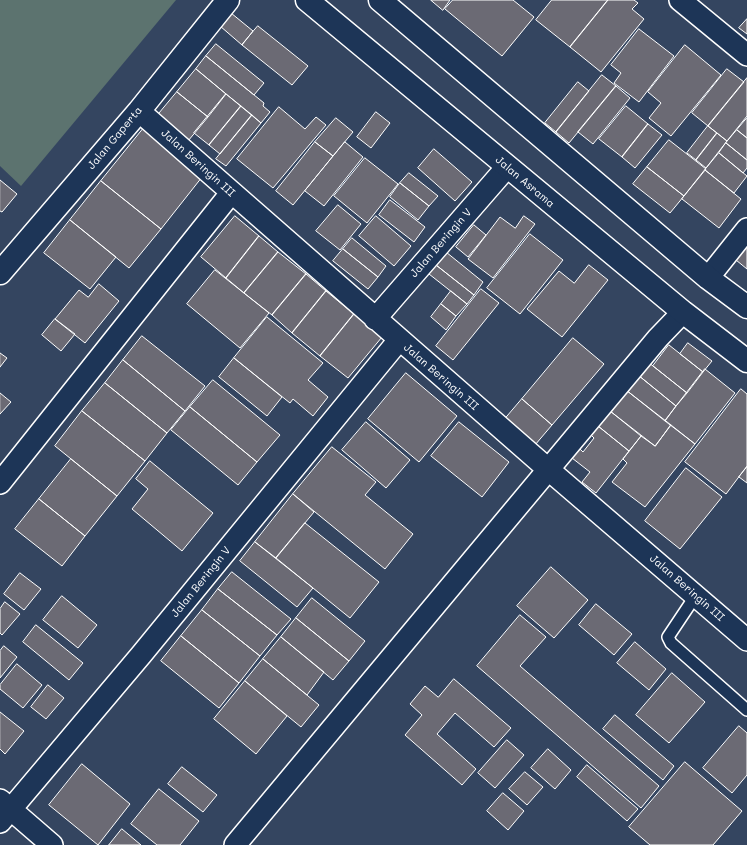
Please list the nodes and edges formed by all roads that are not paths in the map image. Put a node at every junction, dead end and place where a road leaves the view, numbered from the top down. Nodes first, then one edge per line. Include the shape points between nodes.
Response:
1 (228, 0) edge
2 (307, 0) edge
3 (380, 0) edge
4 (680, 0) edge
5 (747, 55) edge
6 (138, 110) junction
7 (507, 167) junction
8 (231, 193) junction
9 (747, 229) edge
10 (0, 273) edge
11 (708, 278) junction
12 (747, 307) edge
13 (683, 312) junction
14 (375, 319) junction
15 (399, 340) junction
16 (747, 360) edge
17 (549, 470) junction
18 (0, 483) edge
19 (696, 596) junction
20 (747, 640) edge
21 (747, 710) edge
22 (4, 810) edge
23 (52, 845) edge
24 (235, 845) edge

1 - 6 main road, Jalan Gaperta
2 - 7 main road, Jalan Asrama
3 - 11 main road
4 - 5 street
6 - 8 street, Jalan Beringin III
6 - 10 main road, Jalan Gaperta
7 - 13 main road, Jalan Asrama
7 - 14 street, Jalan Beringin V
8 - 14 street, Jalan Beringin III
8 - 18 street
9 - 11 street
11 - 12 main road
13 - 16 main road, Jalan Asrama
13 - 17 street via 658,338
14 - 15 street, Jalan Beringin III
15 - 17 street, Jalan Beringin III
15 - 22 street, Jalan Beringin V via 146,649
17 - 19 street, Jalan Beringin III
17 - 24 street
19 - 20 street, Jalan Beringin III
19 - 21 lane via 668,637 671,643
22 - 23 street

